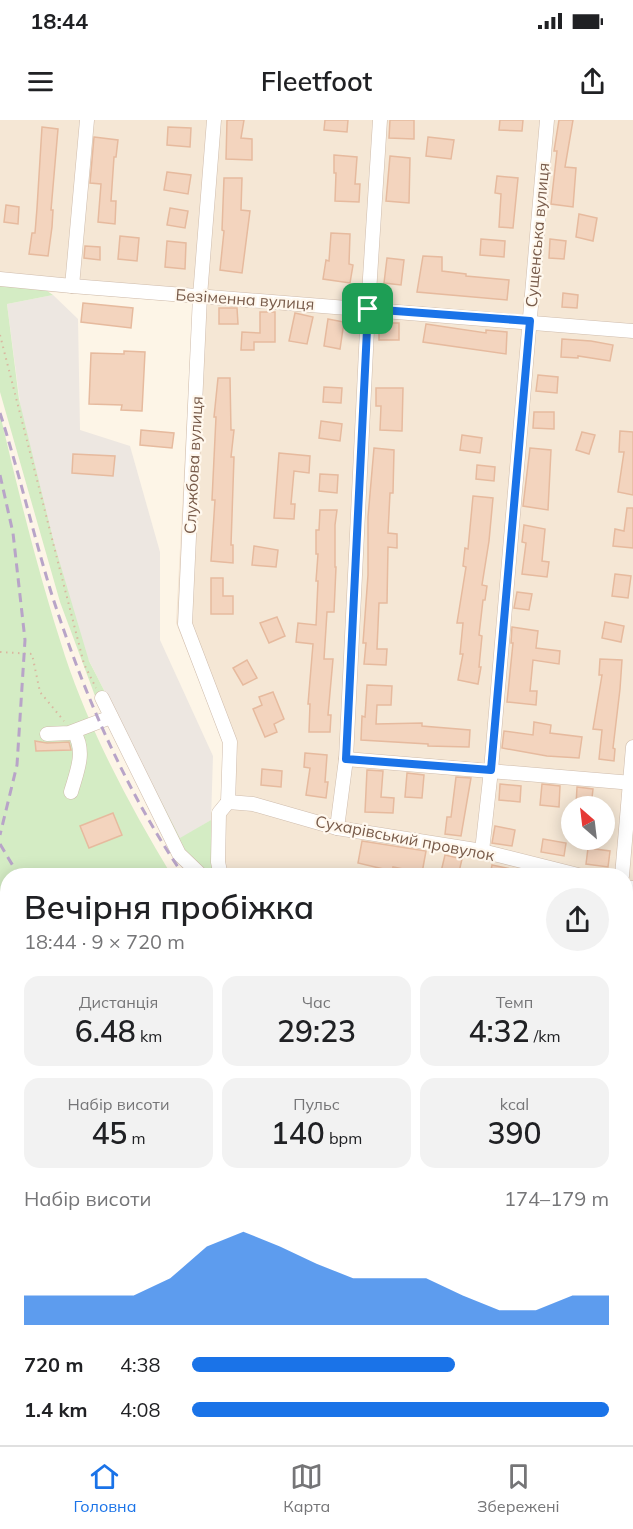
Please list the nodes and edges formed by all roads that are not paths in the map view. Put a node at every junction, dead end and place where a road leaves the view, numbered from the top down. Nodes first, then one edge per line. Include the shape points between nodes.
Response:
1 (87, 120) edge
2 (214, 120) edge
3 (380, 120) edge
4 (547, 120) edge
5 (1, 280) edge
6 (72, 286) junction
7 (200, 296) junction
8 (368, 309) junction
9 (530, 321) junction
10 (633, 331) edge
11 (102, 698) road end
12 (111, 717) junction
13 (74, 732) junction
14 (47, 734) dead end
15 (633, 747) edge
16 (346, 759) junction
17 (491, 770) junction
18 (631, 783) edge
19 (71, 792) dead end
20 (228, 802) junction
21 (337, 828) junction
22 (482, 851) junction
23 (194, 868) edge
24 (219, 868) edge
25 (550, 868) edge
26 (623, 868) edge

1 - 6 street
2 - 7 street, Службова вулиця
3 - 8 street
4 - 9 street, Сущенська вулиця
5 - 6 street, Безіменна вулиця
6 - 7 street, Безіменна вулиця
7 - 8 street, Безіменна вулиця
7 - 20 street, Службова вулиця via 185,624 230,742
8 - 9 street, Безіменна вулиця
8 - 16 street
9 - 10 street, Безіменна вулиця
9 - 17 street, Сущенська вулиця
11 - 12 street
12 - 13 street
12 - 23 street via 179,854
13 - 14 street
13 - 19 street via 81,753
15 - 18 street
16 - 17 street
16 - 21 street
17 - 18 street
17 - 22 street, Сущенська вулиця
18 - 26 street
20 - 21 street, Сухарівський провулок via 253,804
20 - 24 street, Службова вулиця via 219,813
21 - 22 street, Сухарівський провулок
22 - 25 street, Сухарівський провулок

